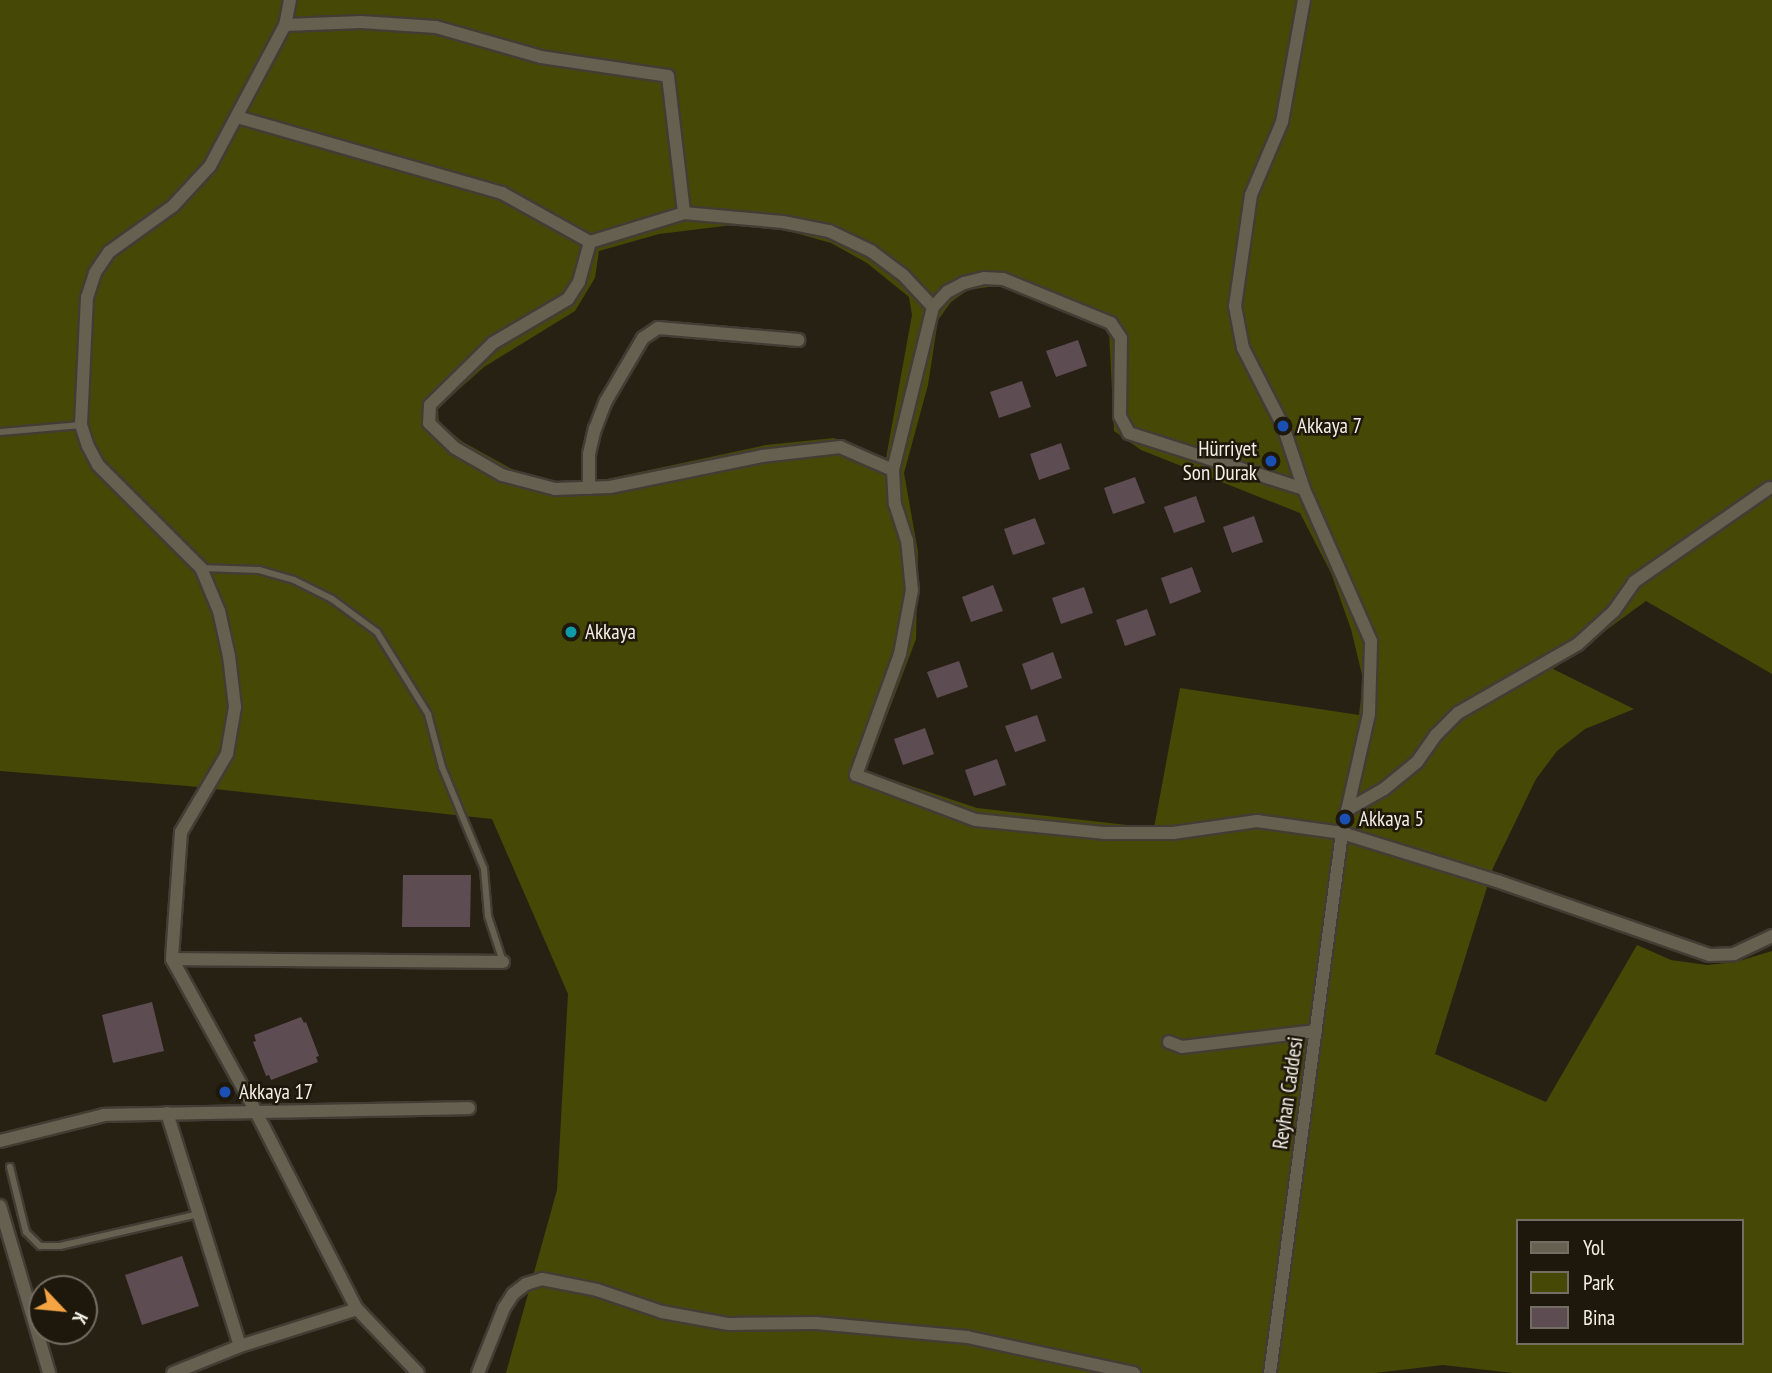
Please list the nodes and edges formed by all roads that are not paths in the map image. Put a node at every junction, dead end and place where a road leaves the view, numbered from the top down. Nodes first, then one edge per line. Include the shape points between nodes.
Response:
1 (290, 0) edge
2 (1304, 0) edge
3 (285, 25) junction
4 (237, 117) junction
5 (684, 212) junction
6 (590, 242) junction
7 (933, 307) junction
8 (798, 340) dead end
9 (81, 425) junction
10 (0, 432) edge
11 (893, 470) junction
12 (589, 488) junction
13 (1769, 488) dead end
14 (1304, 489) junction
15 (201, 568) junction
16 (1346, 815) junction
17 (1342, 832) junction
18 (1772, 936) edge
19 (172, 960) junction
20 (503, 962) joint
21 (1316, 1031) junction
22 (1169, 1042) dead end
23 (469, 1108) dead end
24 (256, 1110) junction
25 (167, 1113) junction
26 (0, 1141) edge
27 (10, 1167) dead end
28 (0, 1206) edge
29 (199, 1214) junction
30 (357, 1309) junction
31 (240, 1346) junction
32 (49, 1373) edge
33 (173, 1373) edge
34 (418, 1373) edge
35 (478, 1373) edge
36 (1134, 1373) edge
37 (1270, 1373) edge

1 - 3 street
2 - 14 street, Reyhan Caddesi via 1282,122 1251,195 1235,306 1243,348 1283,426
3 - 4 street
3 - 5 street via 361,22 436,27 541,57 668,76
4 - 6 street via 502,193
4 - 9 street via 201,176 173,206 108,252 95,273 87,297
5 - 6 street
5 - 7 street via 829,231 871,250
6 - 12 street via 575,291 568,299 493,344 430,405 428,417 455,448 502,475 555,489
7 - 11 street
7 - 14 street via 964,283 1003,279 1111,323 1121,338 1119,416 1129,433
8 - 12 street via 658,328 643,338 606,401 589,454
9 - 10 lane
9 - 15 street via 98,464
11 - 12 street via 840,447 762,456
11 - 17 street via 912,590 900,654 856,775 976,820 1105,833 1173,833 1257,821
13 - 16 street via 1633,582 1614,611 1578,644 1458,713 1417,762
14 - 16 street, Reyhan Caddesi via 1371,641 1369,714
15 - 19 street via 219,611 235,707 227,754 181,832
15 - 20 lane via 259,570 294,580 332,599 377,632 428,714 442,767 484,869 488,916
16 - 17 street, Reyhan Caddesi
17 - 18 street via 1710,955 1734,954
17 - 21 street, Reyhan Caddesi
19 - 20 street
19 - 24 street
21 - 22 street via 1182,1047
21 - 37 street, Reyhan Caddesi
23 - 24 street
24 - 25 street
24 - 30 street
25 - 26 street via 104,1115
25 - 29 street
27 - 29 lane via 26,1232 40,1246 60,1246
28 - 32 street
29 - 31 street
30 - 31 street
30 - 34 street
31 - 33 street
35 - 36 street via 513,1294 542,1279 597,1290 662,1312 729,1324 816,1323 967,1338

